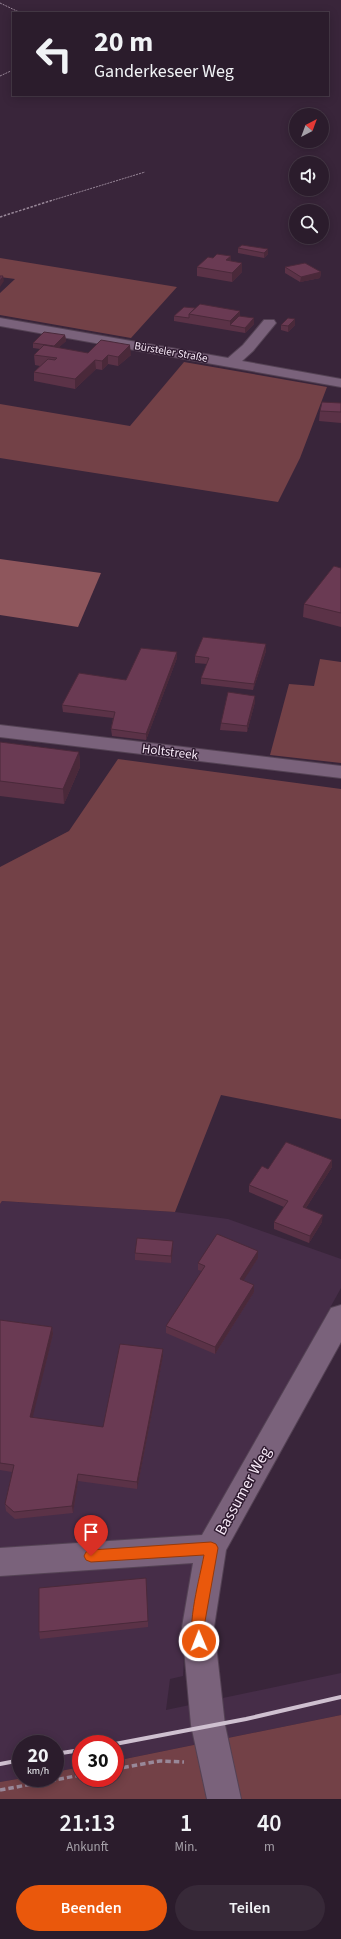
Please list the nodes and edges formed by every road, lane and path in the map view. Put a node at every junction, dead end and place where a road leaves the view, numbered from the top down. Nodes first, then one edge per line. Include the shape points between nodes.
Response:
1 (0, 3) edge
2 (19, 12) edge
3 (12, 70) edge
4 (0, 76) edge
5 (145, 172) dead end
6 (0, 217) edge
7 (0, 322) edge
8 (269, 323) dead end
9 (231, 363) junction
10 (341, 383) edge
11 (0, 731) edge
12 (341, 772) edge
13 (341, 1316) edge
14 (211, 1548) junction
15 (0, 1562) edge
16 (216, 1763) junction
17 (124, 1767) edge
18 (72, 1777) edge
19 (0, 1790) edge
20 (224, 1799) edge

1 - 2 path
3 - 4 path
5 - 6 path
7 - 9 street, Bürsteler Straße
8 - 9 street
9 - 10 street, Bürsteler Straße
11 - 12 street, Holtstreek
13 - 14 street, Bassumer Weg
14 - 15 street
14 - 16 street, Bassumer Weg via 198,1627 208,1725
16 - 17 path via 160,1761
16 - 20 street, Bassumer Weg
18 - 19 path

